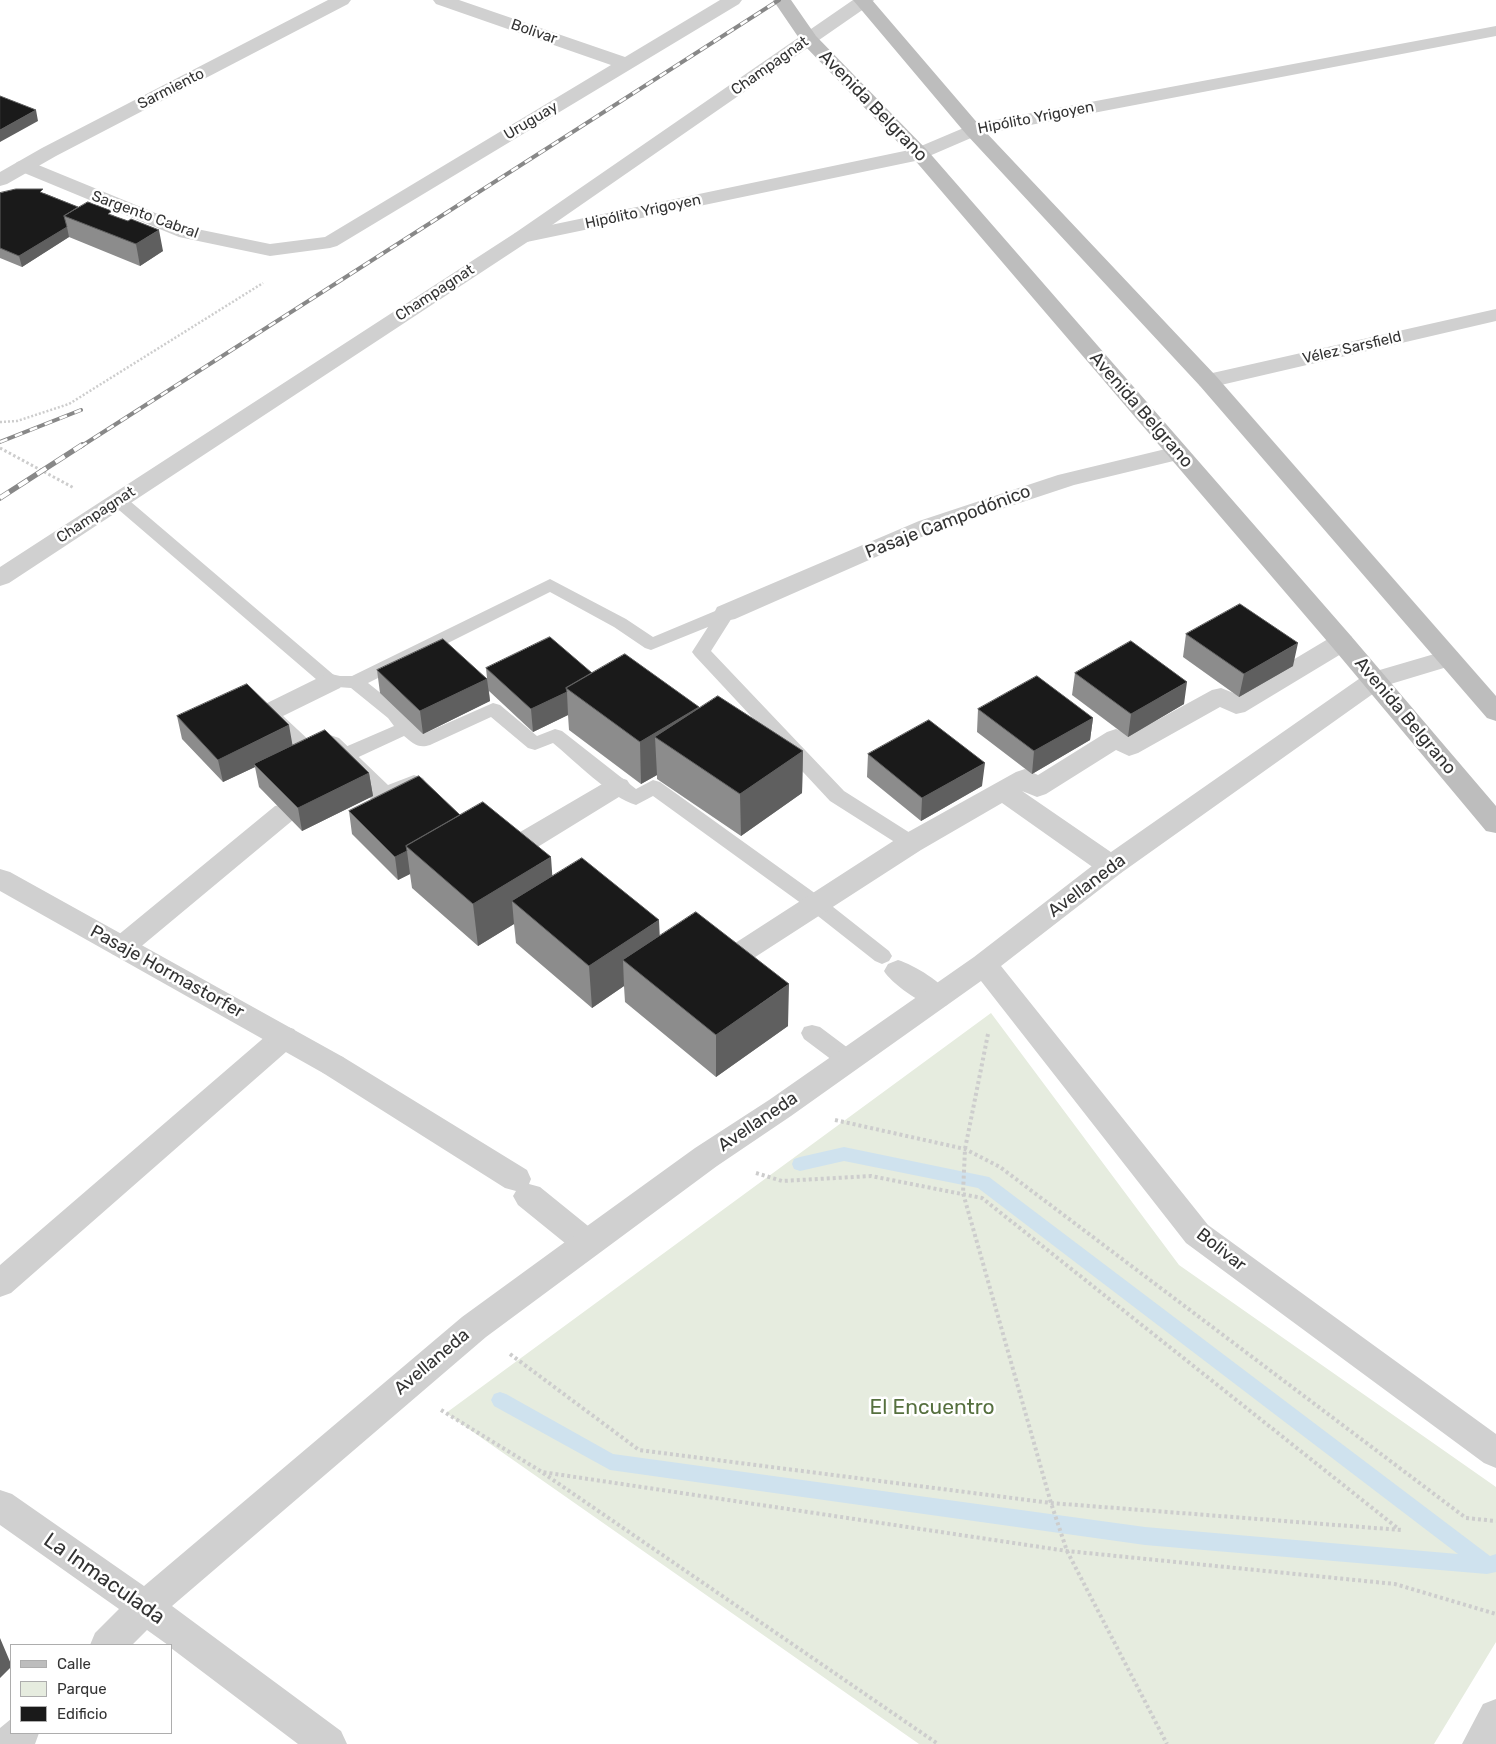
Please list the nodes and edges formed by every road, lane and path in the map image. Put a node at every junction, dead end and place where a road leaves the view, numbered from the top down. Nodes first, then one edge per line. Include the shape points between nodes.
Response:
1 (342, 0) edge
2 (442, 0) edge
3 (733, 0) edge
4 (782, 0) edge
5 (863, 0) edge
6 (1496, 31) edge
7 (808, 40) junction
8 (626, 64) junction
9 (973, 130) junction
10 (920, 154) junction
11 (24, 166) junction
12 (0, 180) edge
13 (522, 237) junction
14 (330, 242) joint
15 (271, 278) dead end
16 (1496, 316) edge
17 (1208, 381) junction
18 (0, 422) edge
19 (0, 448) edge
20 (1178, 453) junction
21 (113, 504) junction
22 (0, 578) edge
23 (726, 613) junction
24 (1342, 642) junction
25 (1448, 658) junction
26 (1375, 680) junction
27 (343, 682) junction
28 (1496, 712) edge
29 (406, 728) junction
30 (352, 768) junction
31 (618, 786) junction
32 (1002, 791) junction
33 (435, 804) edge
34 (284, 813) edge
35 (1496, 824) edge
36 (911, 843) junction
37 (1111, 866) junction
38 (533, 868) edge
39 (0, 879) edge
40 (816, 904) junction
41 (122, 947) junction
42 (890, 963) joint
43 (984, 964) junction
44 (724, 967) edge
45 (937, 997) junction
46 (812, 1033) dead end
47 (284, 1037) junction
48 (848, 1060) junction
49 (780, 1108) junction
50 (965, 1149) junction
51 (706, 1157) junction
52 (963, 1191) junction
53 (587, 1243) junction
54 (0, 1284) edge
55 (474, 1327) junction
56 (402, 1387) junction
57 (1496, 1453) edge
58 (542, 1472) junction
59 (0, 1505) edge
60 (1052, 1505) junction
61 (1496, 1521) edge
62 (1066, 1549) junction
63 (145, 1607) junction
64 (1496, 1614) edge
65 (109, 1644) edge
66 (1496, 1716) edge
67 (20, 1734) edge
68 (10, 1744) edge
69 (328, 1744) edge
70 (938, 1744) edge
71 (1167, 1744) edge
72 (1480, 1744) edge

1 - 11 street, Sarmiento
2 - 8 street, Bolivar
3 - 8 street, Uruguay
4 - 7 main road, Avenida Belgrano
5 - 7 street, Champagnat
5 - 9 main road
6 - 9 street, Hipólito Yrigoyen
7 - 10 main road, Avenida Belgrano
7 - 13 street, Champagnat
8 - 14 street, Uruguay
9 - 10 street, Hipólito Yrigoyen
9 - 17 main road
10 - 13 street, Hipólito Yrigoyen
10 - 20 main road, Avenida Belgrano
11 - 12 street, Sarmiento
11 - 14 street, Sargento Cabral via 186,233 270,250
13 - 21 street, Champagnat
15 - 18 path via 69,404 17,421
16 - 17 street, Vélez Sarsfield
17 - 25 main road
19 - 21 path
20 - 23 street, Pasaje Campodónico via 1066,480 927,526
20 - 24 main road, Avenida Belgrano
21 - 22 street, Champagnat
21 - 27 lane
23 - 27 lane via 652,644 550,585
23 - 36 lane via 701,652 837,796
24 - 26 main road, Avenida Belgrano
24 - 32 street via 1236,706 1221,696 1129,747 1116,738 1037,788 1025,778
25 - 26 street, Avellaneda
25 - 28 main road
26 - 35 main road, Avenida Belgrano
26 - 37 street, Avellaneda
27 - 29 lane via 395,714
27 - 30 street via 266,714 310,755 330,744
29 - 30 lane
29 - 31 lane via 423,741 493,709 535,744 555,735
30 - 33 street via 384,797 414,784
31 - 38 street via 504,841
31 - 40 lane via 636,798 653,787
32 - 36 street
32 - 37 street
34 - 41 street
36 - 40 street
37 - 43 street, Avellaneda
39 - 41 street, Pasaje Hormastorfer
40 - 42 lane
40 - 44 street
41 - 47 street, Pasaje Hormastorfer
42 - 45 street
43 - 45 street, Avellaneda
43 - 50 path via 990,1028
43 - 57 street, Bolivar via 1197,1234
45 - 48 street, Avellaneda
46 - 48 lane
47 - 53 street, Pasaje Hormastorfer via 333,1065 523,1188
47 - 54 street
48 - 49 street, Avellaneda
49 - 50 path
49 - 51 street, Avellaneda
50 - 52 path
50 - 61 path via 1000,1167 1466,1518
51 - 52 path via 782,1181 871,1176
51 - 53 street, Avellaneda
52 - 60 path
52 - 60 path via 982,1198 1401,1530
53 - 55 street, Avellaneda
55 - 56 street, Avellaneda
55 - 60 path via 639,1450
56 - 58 path
56 - 63 street, Avellaneda
58 - 62 path
58 - 70 path
59 - 63 street, La Inmaculada
60 - 62 path
62 - 64 path via 1395,1584
62 - 71 path
63 - 65 street, Avellaneda
63 - 69 street, La Inmaculada
66 - 72 street
67 - 68 street

